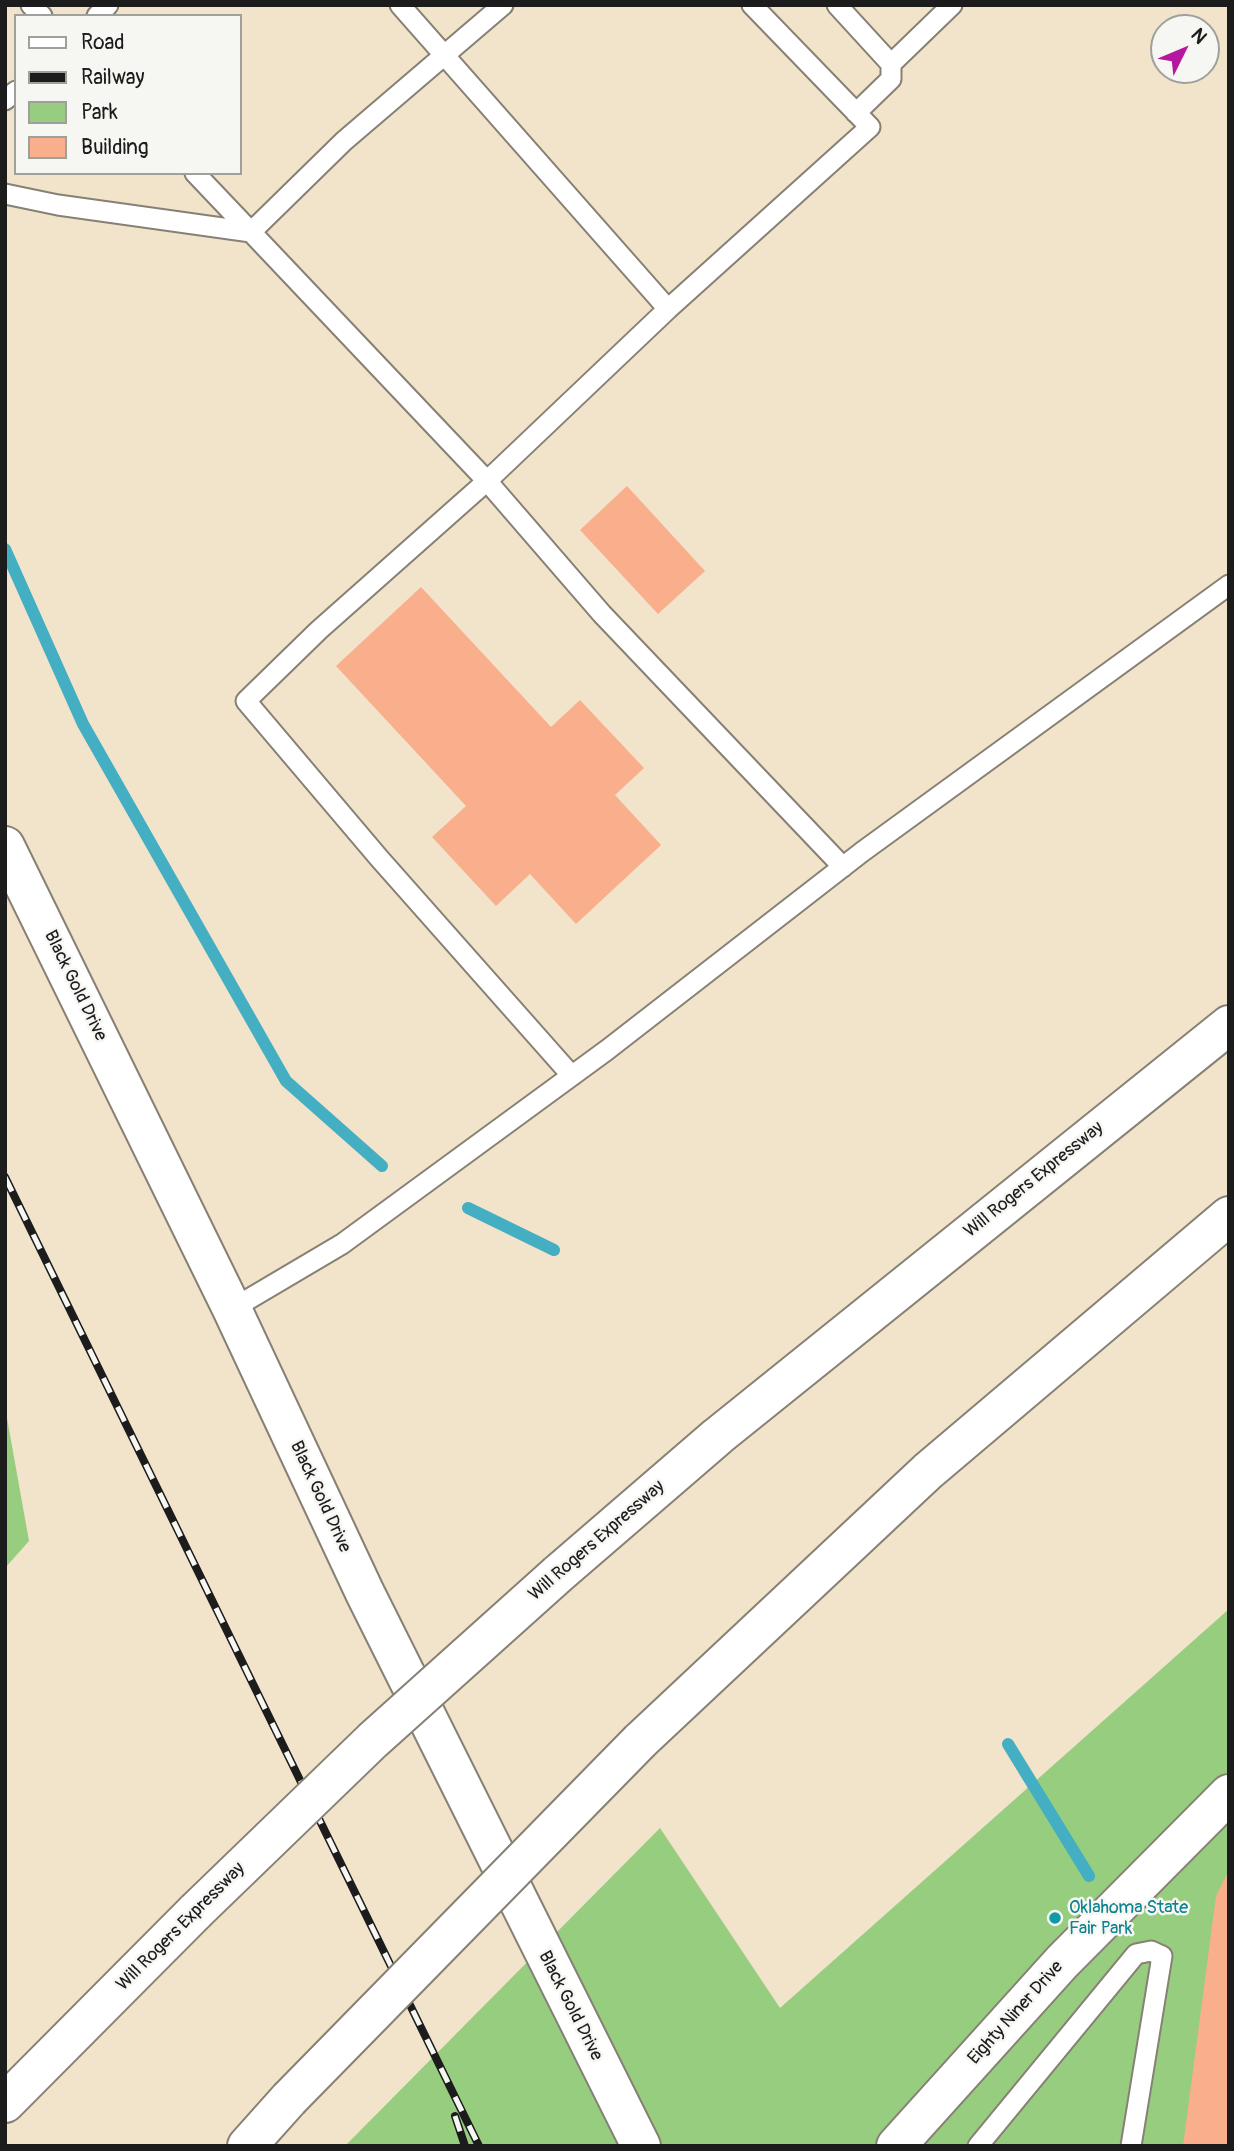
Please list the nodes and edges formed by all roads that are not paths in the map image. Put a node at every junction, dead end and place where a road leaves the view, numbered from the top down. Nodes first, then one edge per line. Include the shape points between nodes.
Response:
1 (400, 5) edge
2 (503, 5) edge
3 (752, 5) edge
4 (836, 5) edge
5 (952, 5) edge
6 (447, 55) junction
7 (891, 64) junction
8 (856, 113) junction
9 (197, 175) edge
10 (5, 194) edge
11 (251, 232) junction
12 (668, 309) junction
13 (487, 481) junction
14 (1229, 585) edge
15 (5, 846) edge
16 (843, 866) junction
17 (1229, 1025) edge
18 (572, 1076) junction
19 (1229, 1216) edge
20 (232, 1310) junction
21 (1229, 1794) edge
22 (5, 2103) edge
23 (247, 2146) edge
24 (641, 2146) edge
25 (896, 2146) edge
26 (978, 2146) edge
27 (1132, 2146) edge

1 - 6 lane
2 - 6 lane
3 - 8 lane
4 - 7 lane
5 - 7 lane
6 - 11 lane via 344,141
6 - 12 lane
7 - 8 lane via 891,79
8 - 12 lane via 870,127
9 - 11 lane
10 - 11 lane
11 - 13 lane
12 - 13 lane
13 - 16 lane via 602,614
13 - 18 lane via 246,701
14 - 16 lane
15 - 20 main road, Black Gold Drive
16 - 18 lane
17 - 22 main road, Will Rogers Expressway, bridge via 718,1436 558,1574 373,1740
18 - 20 lane via 342,1244
19 - 23 main road, bridge via 928,1471 640,1741
20 - 24 main road, Black Gold Drive via 365,1593
21 - 25 main road, Eighty Niner Drive via 1062,1962
26 - 27 lane via 1136,1954 1151,1951 1163,1956

